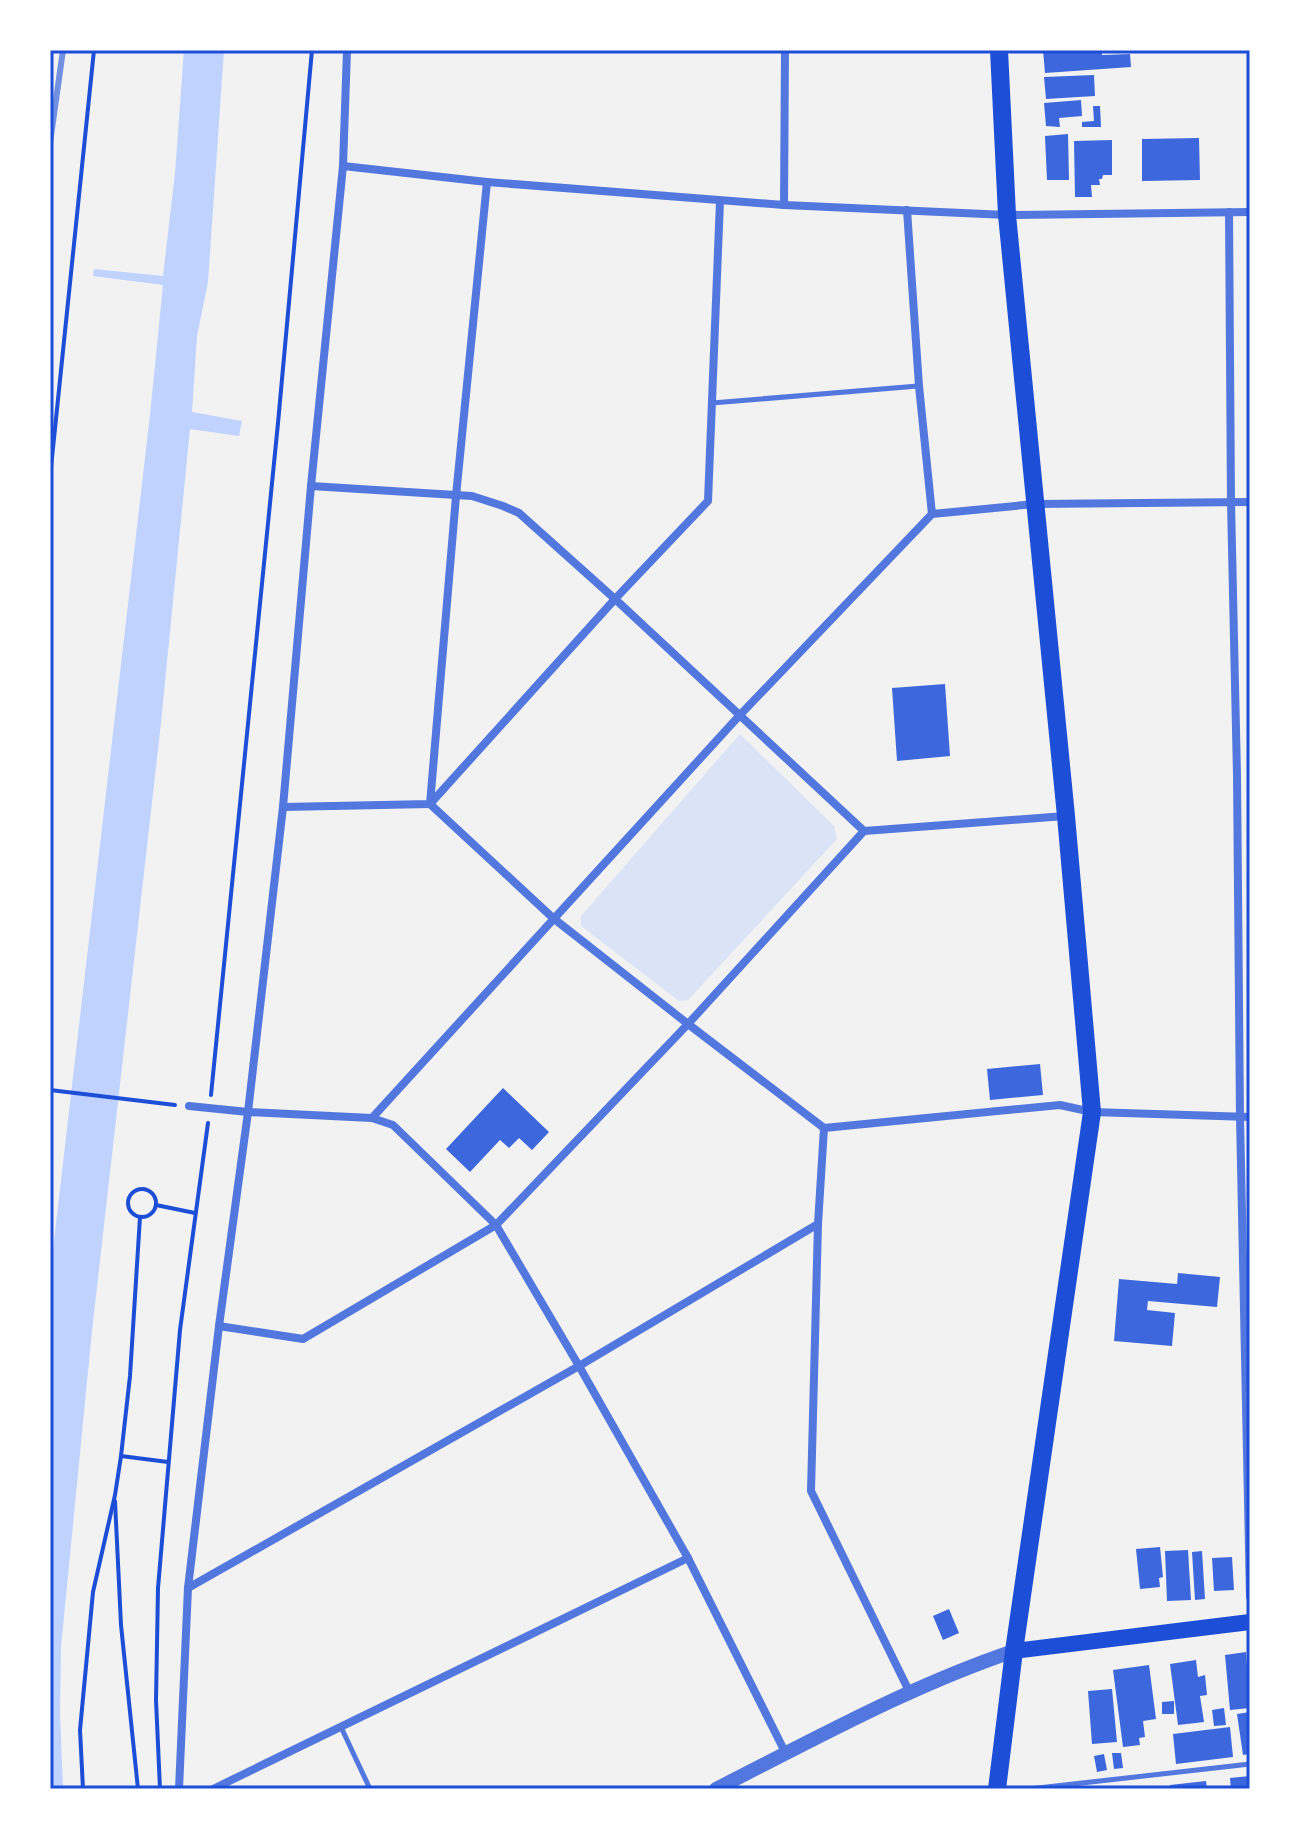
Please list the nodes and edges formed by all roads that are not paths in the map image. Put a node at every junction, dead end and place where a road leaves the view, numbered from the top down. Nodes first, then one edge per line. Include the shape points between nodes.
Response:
1 (347, 50) edge
2 (785, 50) edge
3 (999, 50) edge
4 (343, 166) junction
5 (487, 182) junction
6 (720, 201) junction
7 (784, 205) junction
8 (907, 210) junction
9 (1229, 212) junction
10 (1250, 212) edge
11 (1007, 215) junction
12 (919, 386) junction
13 (712, 403) junction
14 (311, 486) junction
15 (456, 496) junction
16 (1231, 502) junction
17 (1250, 502) edge
18 (1035, 504) junction
19 (932, 514) junction
20 (615, 599) junction
21 (739, 716) junction
22 (430, 804) junction
23 (283, 807) junction
24 (1066, 816) junction
25 (864, 831) junction
26 (553, 918) junction
27 (688, 1024) junction
28 (189, 1106) road end
29 (248, 1112) junction
30 (1092, 1112) junction
31 (1245, 1117) edge
32 (372, 1118) junction
33 (824, 1128) junction
34 (818, 1224) junction
35 (496, 1225) junction
36 (219, 1326) junction
37 (579, 1366) junction
38 (688, 1558) junction
39 (188, 1588) junction
40 (1250, 1597) edge
41 (1250, 1622) edge
42 (1014, 1651) junction
43 (910, 1693) junction
44 (341, 1727) junction
45 (786, 1754) junction
46 (1250, 1764) edge
47 (179, 1789) edge
48 (213, 1789) edge
49 (370, 1789) edge
50 (716, 1789) edge
51 (997, 1789) edge
52 (1029, 1789) edge

1 - 4 street
2 - 7 street
3 - 11 highway
4 - 5 street
4 - 14 street
5 - 6 street
5 - 15 street
6 - 7 street
6 - 13 street
7 - 8 street
8 - 11 street
8 - 12 street
9 - 10 street
9 - 11 street
9 - 16 street
11 - 18 highway
12 - 13 lane
12 - 19 street
13 - 20 street via 708,501
14 - 15 street
14 - 23 street
15 - 20 street via 472,496 519,513
15 - 22 street
16 - 17 street
16 - 18 street
16 - 31 street
18 - 19 street
18 - 24 highway
19 - 21 street
20 - 21 street
20 - 22 street
21 - 25 street
21 - 26 street
22 - 23 street
22 - 26 street
23 - 29 street
24 - 25 street
24 - 30 highway
25 - 27 street
26 - 27 street
26 - 32 street
27 - 33 street
27 - 35 street
28 - 29 street
29 - 32 street
29 - 36 street
30 - 31 street
30 - 33 street via 1060,1105
30 - 42 highway
31 - 40 street
32 - 35 street via 393,1125
33 - 34 street
34 - 37 street
34 - 43 street via 811,1491
35 - 36 street via 303,1339
35 - 37 street
36 - 39 street
37 - 38 street
37 - 39 street
38 - 44 street
38 - 45 street
39 - 47 street
41 - 42 main road
42 - 43 street
42 - 51 highway
43 - 45 street
44 - 48 street
44 - 49 lane
45 - 50 street
46 - 52 lane

